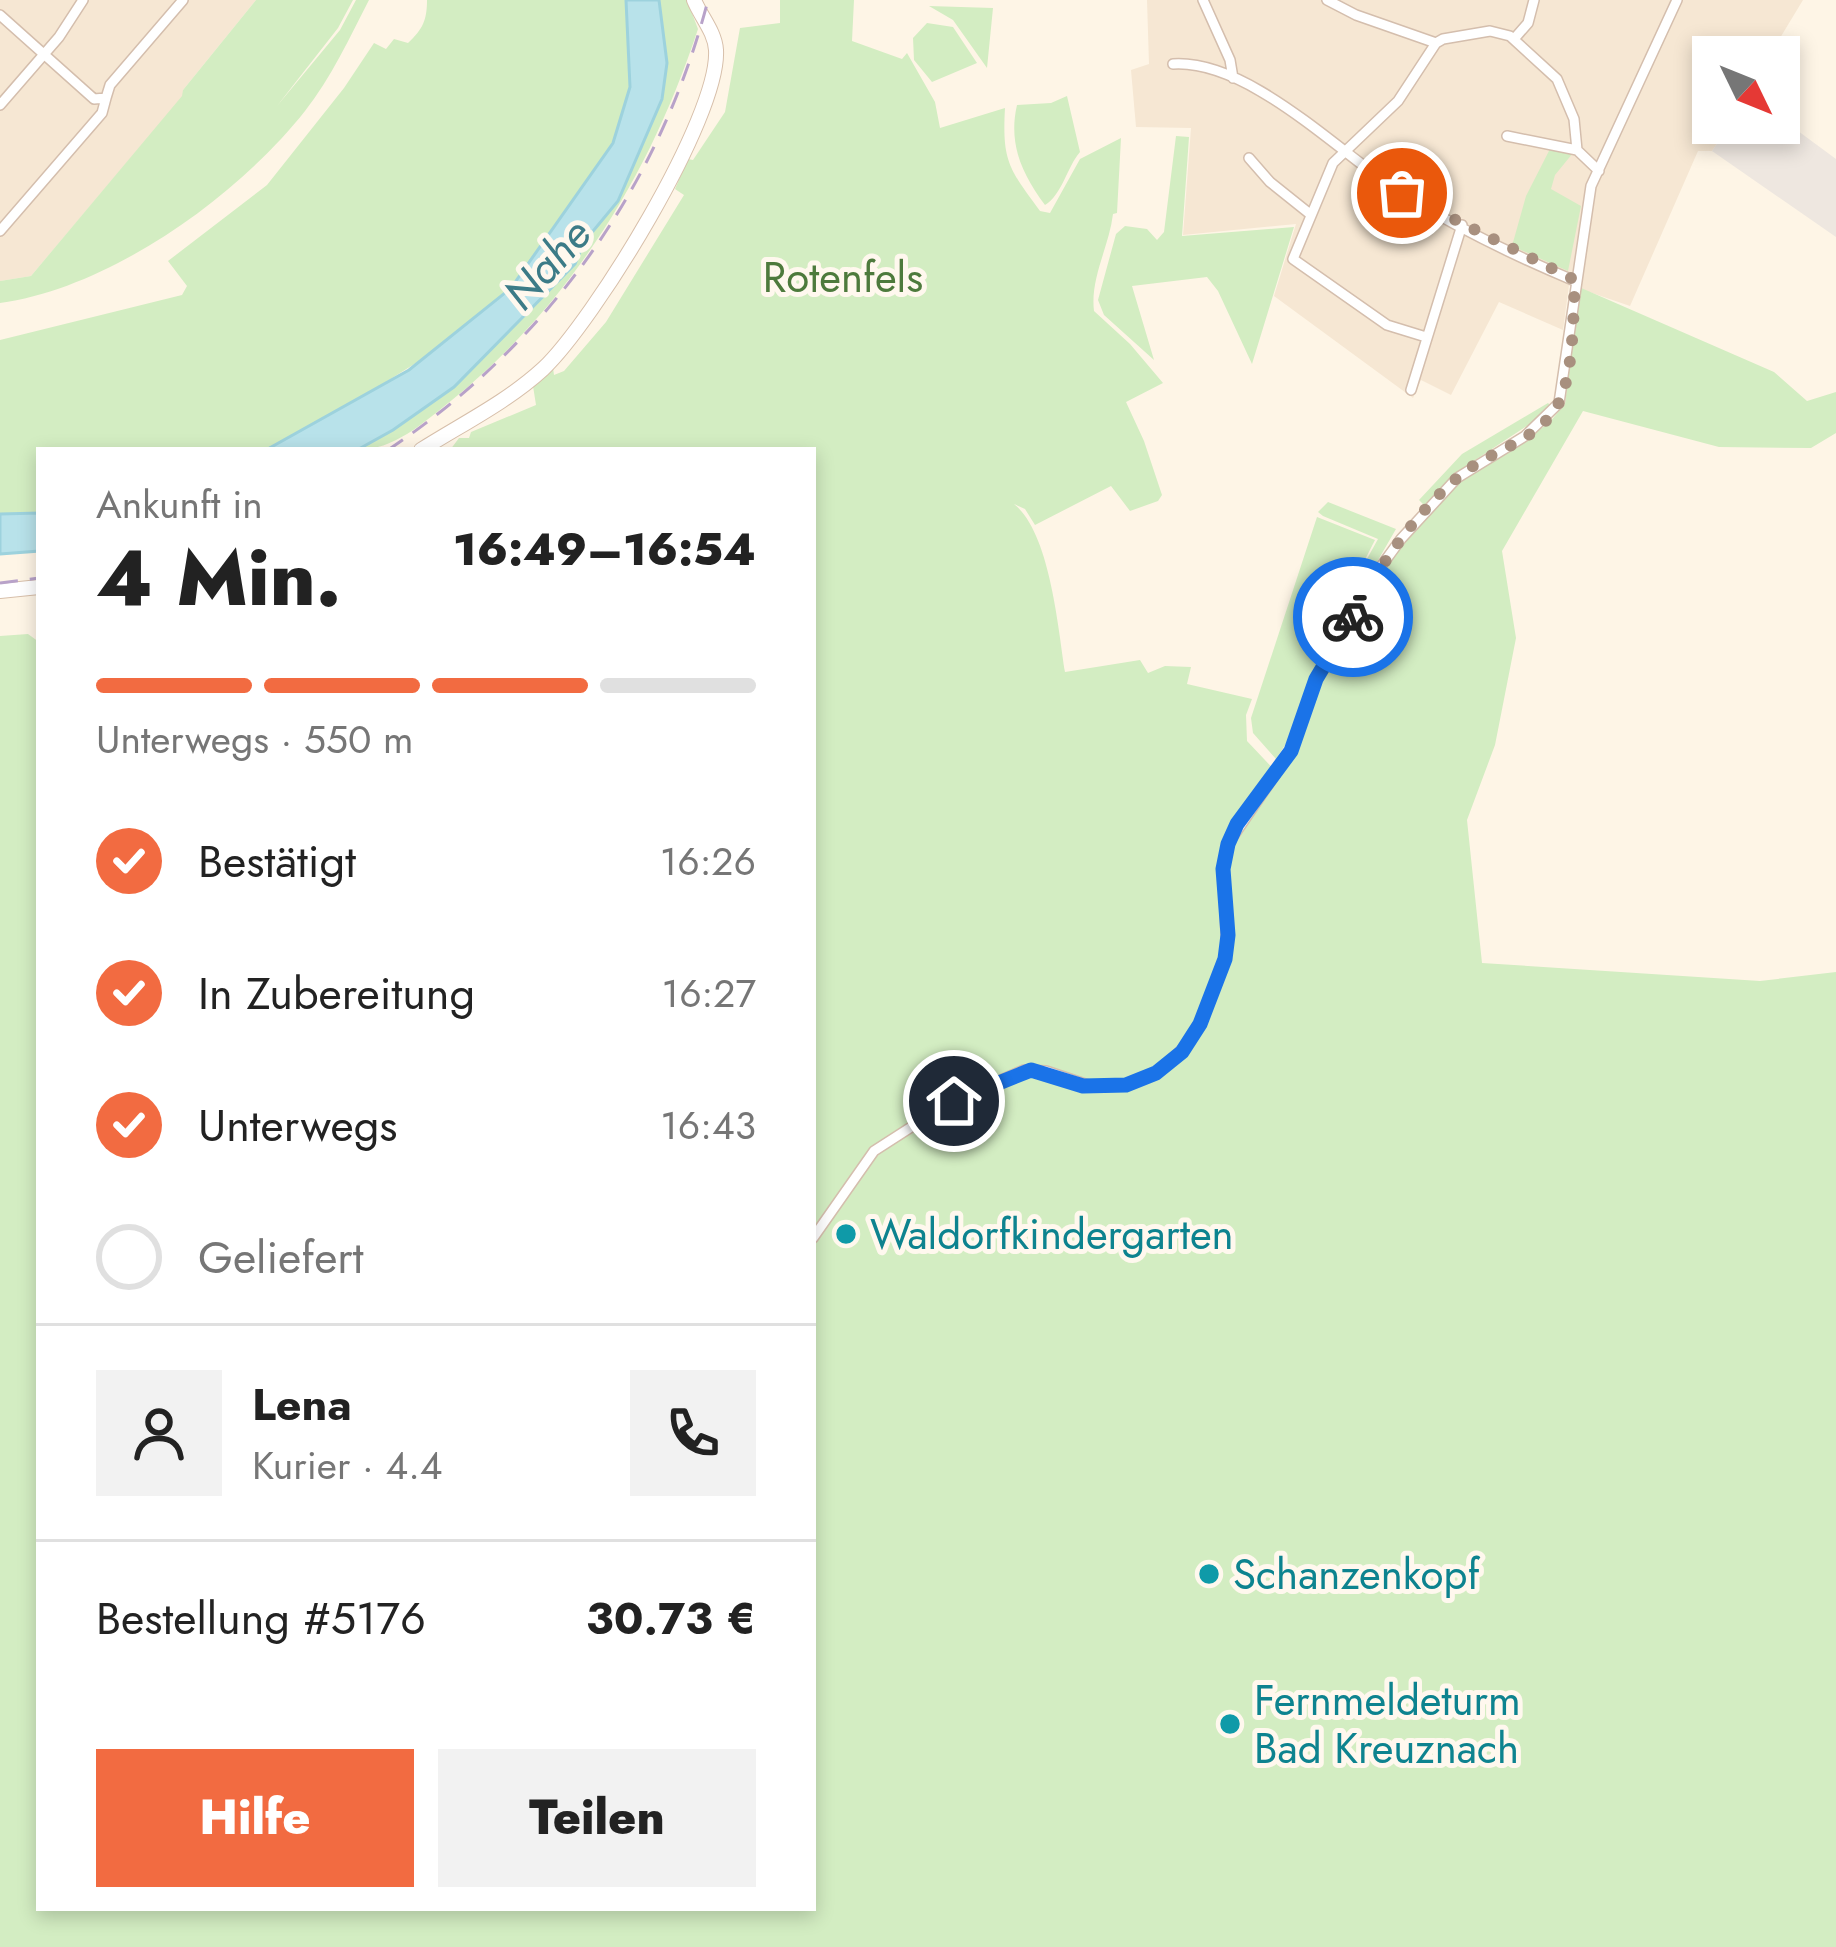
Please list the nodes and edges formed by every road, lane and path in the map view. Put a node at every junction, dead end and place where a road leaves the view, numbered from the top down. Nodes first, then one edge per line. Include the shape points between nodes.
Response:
1 (82, 0) edge
2 (183, 0) edge
3 (694, 0) edge
4 (1203, 0) edge
5 (1327, 0) edge
6 (1357, 0) edge
7 (1534, 0) edge
8 (1677, 0) edge
9 (0, 15) edge
10 (1356, 15) junction
11 (1514, 39) junction
12 (1436, 43) junction
13 (44, 55) junction
14 (1173, 64) dead end
15 (1233, 78) junction
16 (106, 98) junction
17 (0, 105) edge
18 (1507, 136) dead end
19 (1346, 148) junction
20 (1577, 150) junction
21 (1249, 158) dead end
22 (1599, 171) junction
23 (0, 208) edge
24 (1310, 214) junction
25 (11, 218) junction
26 (1462, 225) junction
27 (0, 231) edge
28 (1575, 280) junction
29 (1426, 337) junction
30 (1411, 390) dead end
31 (426, 447) edge
32 (36, 587) edge
33 (0, 591) edge
34 (816, 1234) edge

1 - 13 street
2 - 16 street
3 - 31 main road via 713,36 715,69 663,194 556,356
4 - 15 street
5 - 10 street
6 - 10 street
7 - 11 street
8 - 22 street
9 - 13 street
10 - 12 street
11 - 12 street via 1478,31
11 - 20 street via 1557,79
12 - 19 street via 1398,101
13 - 16 street via 94,99
13 - 17 street
14 - 15 street
15 - 19 street
16 - 25 street
18 - 20 street
19 - 24 street
19 - 26 street via 1408,197
20 - 22 street
21 - 24 street
22 - 28 street
23 - 25 street
24 - 29 street via 1293,259 1387,325
25 - 27 street
26 - 28 street
26 - 29 street
28 - 34 street via 1559,403 1525,436 1457,478 1391,551 1320,671 1291,751 1232,834 1223,869 1225,959 1182,1052 1156,1073 1116,1087 1018,1072 947,1104 868,1157
29 - 30 street
32 - 33 main road

